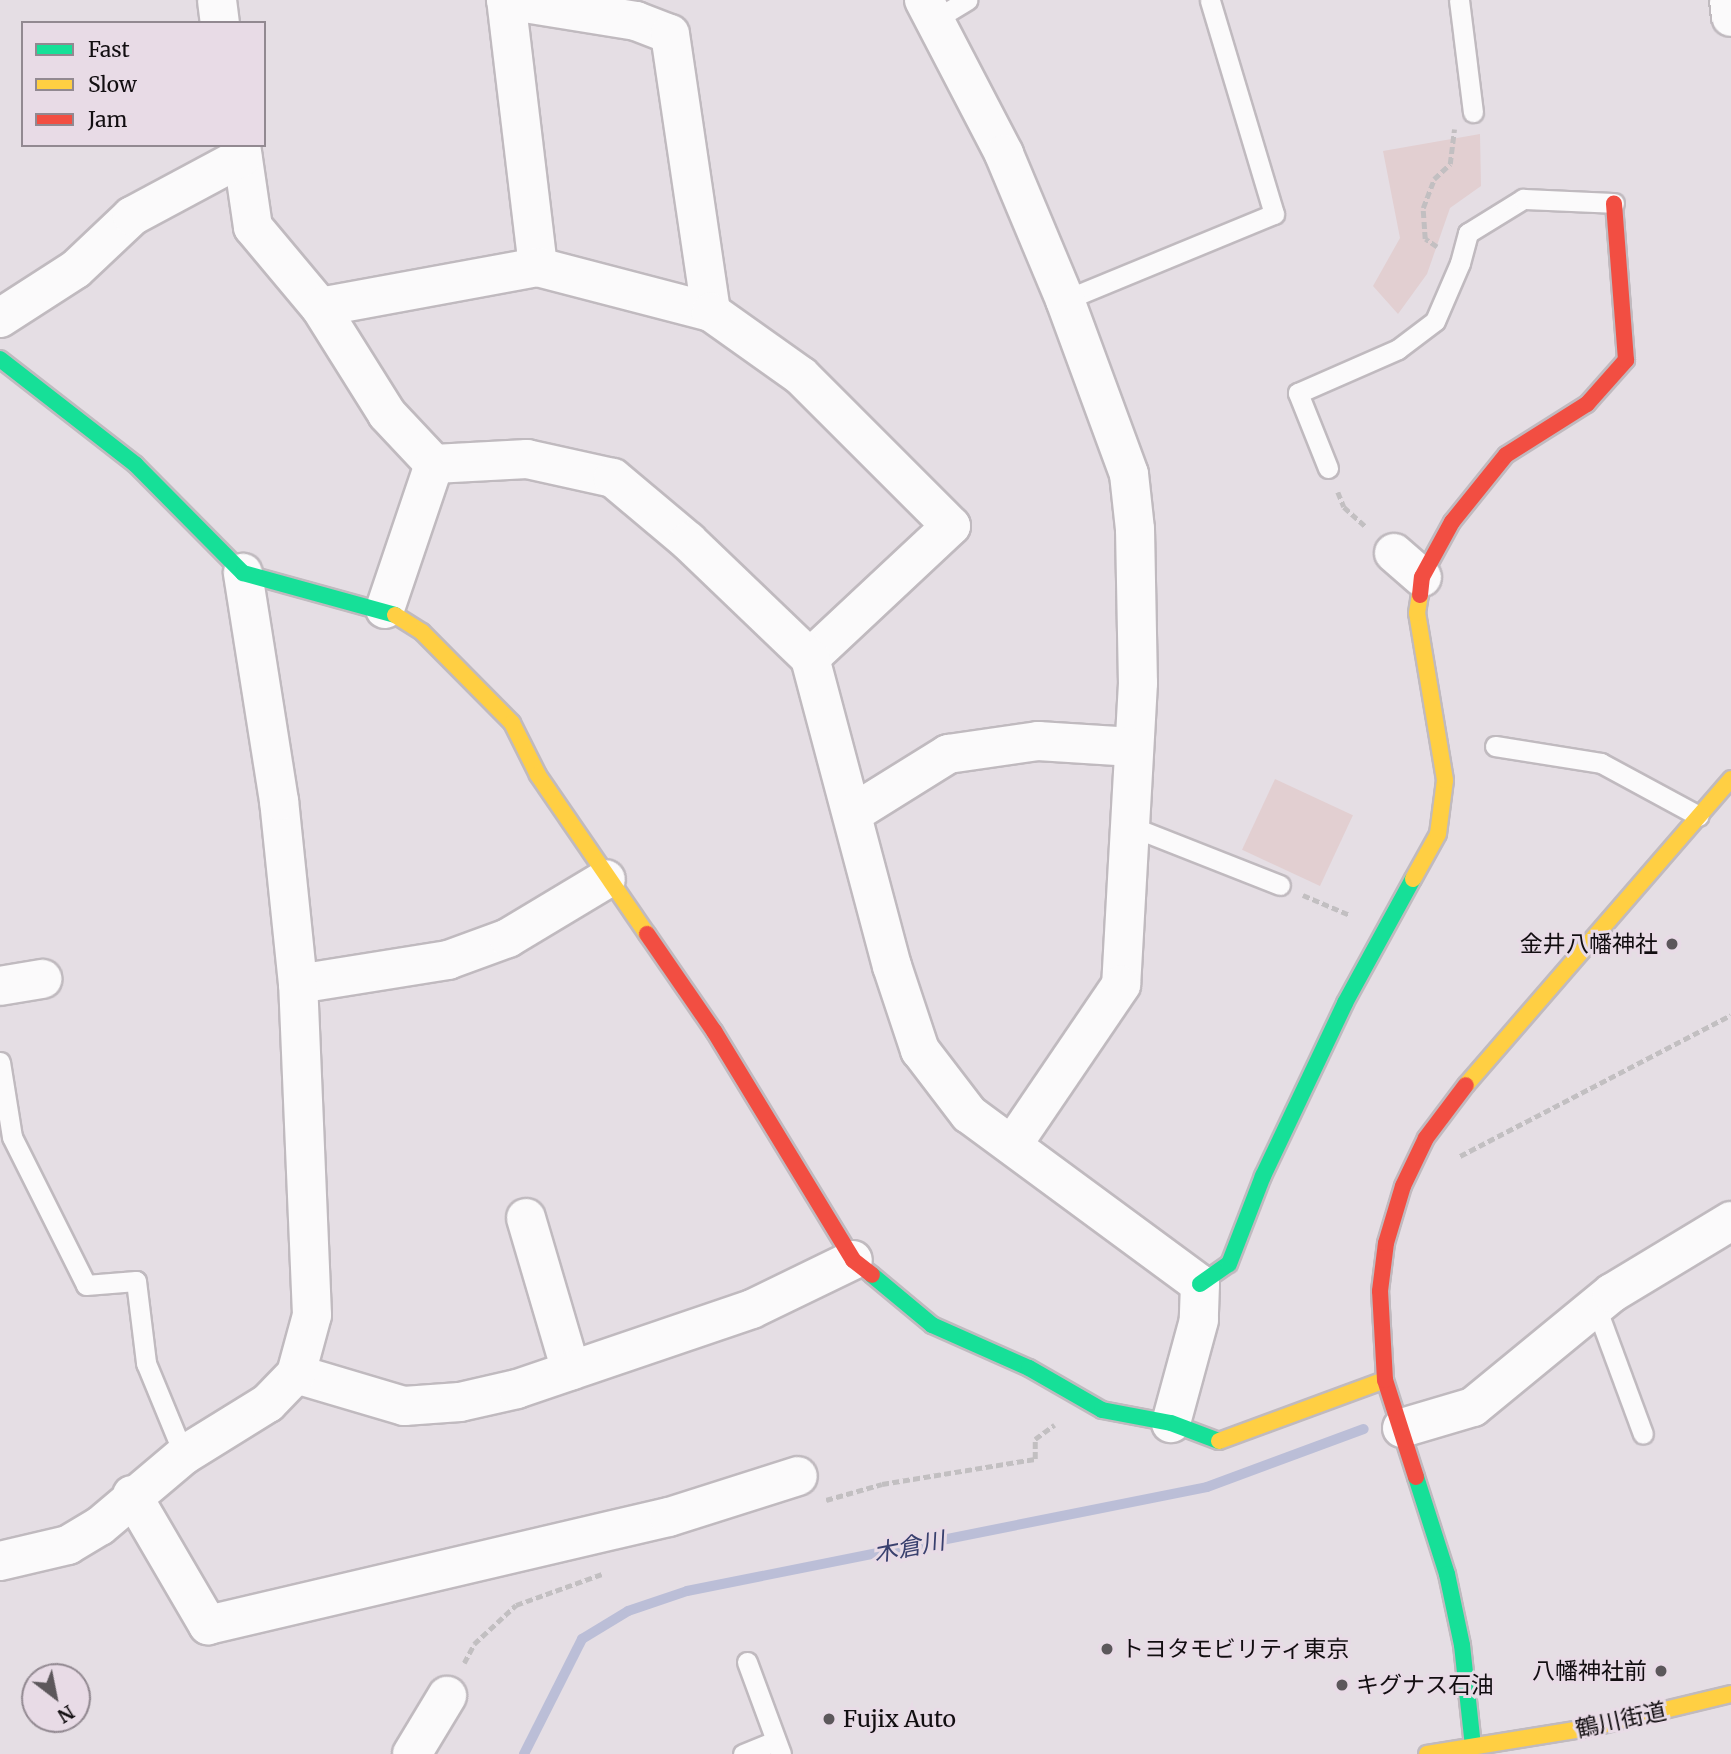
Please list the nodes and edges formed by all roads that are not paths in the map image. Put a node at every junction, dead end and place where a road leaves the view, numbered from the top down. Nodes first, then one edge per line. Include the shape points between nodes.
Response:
1 (217, 0) edge
2 (967, 0) edge
3 (1210, 0) edge
4 (1459, 0) edge
5 (1729, 0) edge
6 (929, 10) edge
7 (1731, 17) edge
8 (220, 21) edge
9 (1473, 112) dead end
10 (242, 151) edge
11 (1614, 203) joint
12 (538, 267) junction
13 (1065, 300) junction
14 (320, 307) junction
15 (711, 312) junction
16 (0, 318) edge
17 (0, 359) edge
18 (434, 464) junction
19 (1328, 468) road end
20 (243, 573) junction
21 (386, 609) junction
22 (810, 657) junction
23 (1495, 746) dead end
24 (1133, 747) junction
25 (1731, 779) edge
26 (855, 812) junction
27 (1699, 816) junction
28 (1130, 826) junction
29 (606, 879) junction
30 (1280, 886) road end
31 (42, 979) dead end
32 (298, 984) junction
33 (0, 986) edge
34 (0, 1062) edge
35 (1013, 1144) junction
36 (526, 1218) dead end
37 (1731, 1221) edge
38 (853, 1260) junction
39 (1200, 1284) junction
40 (1596, 1307) junction
41 (571, 1371) junction
42 (296, 1374) junction
43 (1385, 1380) junction
44 (1171, 1423) junction
45 (1402, 1428) junction
46 (1643, 1434) dead end
47 (184, 1455) junction
48 (798, 1476) dead end
49 (132, 1495) junction
50 (0, 1561) edge
51 (747, 1662) dead end
52 (1731, 1694) edge
53 (447, 1696) dead end
54 (779, 1747) edge
55 (1474, 1750) edge
56 (412, 1754) edge
57 (743, 1754) edge
58 (1427, 1754) edge

1 - 8 street
2 - 6 lane
3 - 13 lane via 1274,214
4 - 9 lane
5 - 7 street
6 - 13 street via 1004,154
10 - 14 street via 253,228
10 - 16 street via 132,216 76,269
11 - 19 lane via 1524,199 1468,233 1435,321 1398,349 1298,393
11 - 39 street via 1626,360 1587,404 1506,455 1451,522 1408,565 1445,780 1438,834 1263,1176 1229,1264
12 - 14 street
12 - 15 street
12 - 15 street via 506,1 636,21 670,34
13 - 24 street via 1129,474 1138,669
14 - 18 street via 387,414
15 - 22 street via 801,376 951,526
17 - 20 street via 136,465
18 - 21 street
18 - 22 street via 527,460 612,478 688,541
20 - 21 street
20 - 32 street via 279,801
21 - 29 street via 422,632 512,723 538,775
22 - 26 street
23 - 27 lane via 1601,763
24 - 26 street via 1038,741 948,754
24 - 28 street
25 - 27 street
26 - 35 street via 892,966 920,1050 970,1115
27 - 43 street via 1464,1087 1426,1139 1403,1186 1387,1243 1380,1291
28 - 30 lane
28 - 35 street via 1121,985
29 - 32 street via 508,938 448,960
29 - 38 street via 714,1031
31 - 33 street
32 - 42 street via 312,1315
34 - 47 lane via 12,1138 86,1284 136,1281 146,1363
35 - 39 street
36 - 41 street
37 - 40 street
38 - 41 street via 752,1309
38 - 44 street via 932,1325 1029,1368 1102,1410
39 - 44 street via 1199,1320
40 - 45 street via 1473,1407
40 - 46 lane
41 - 42 street via 460,1402 404,1406
42 - 47 street via 268,1404
43 - 44 street via 1217,1442
43 - 45 street
45 - 55 street via 1458,1617
47 - 49 street
48 - 49 street via 669,1517 208,1625
49 - 50 street via 100,1526 68,1545
51 - 54 lane
52 - 55 street, 鶴川街道
53 - 56 street
54 - 57 lane
55 - 58 street, 鶴川街道

